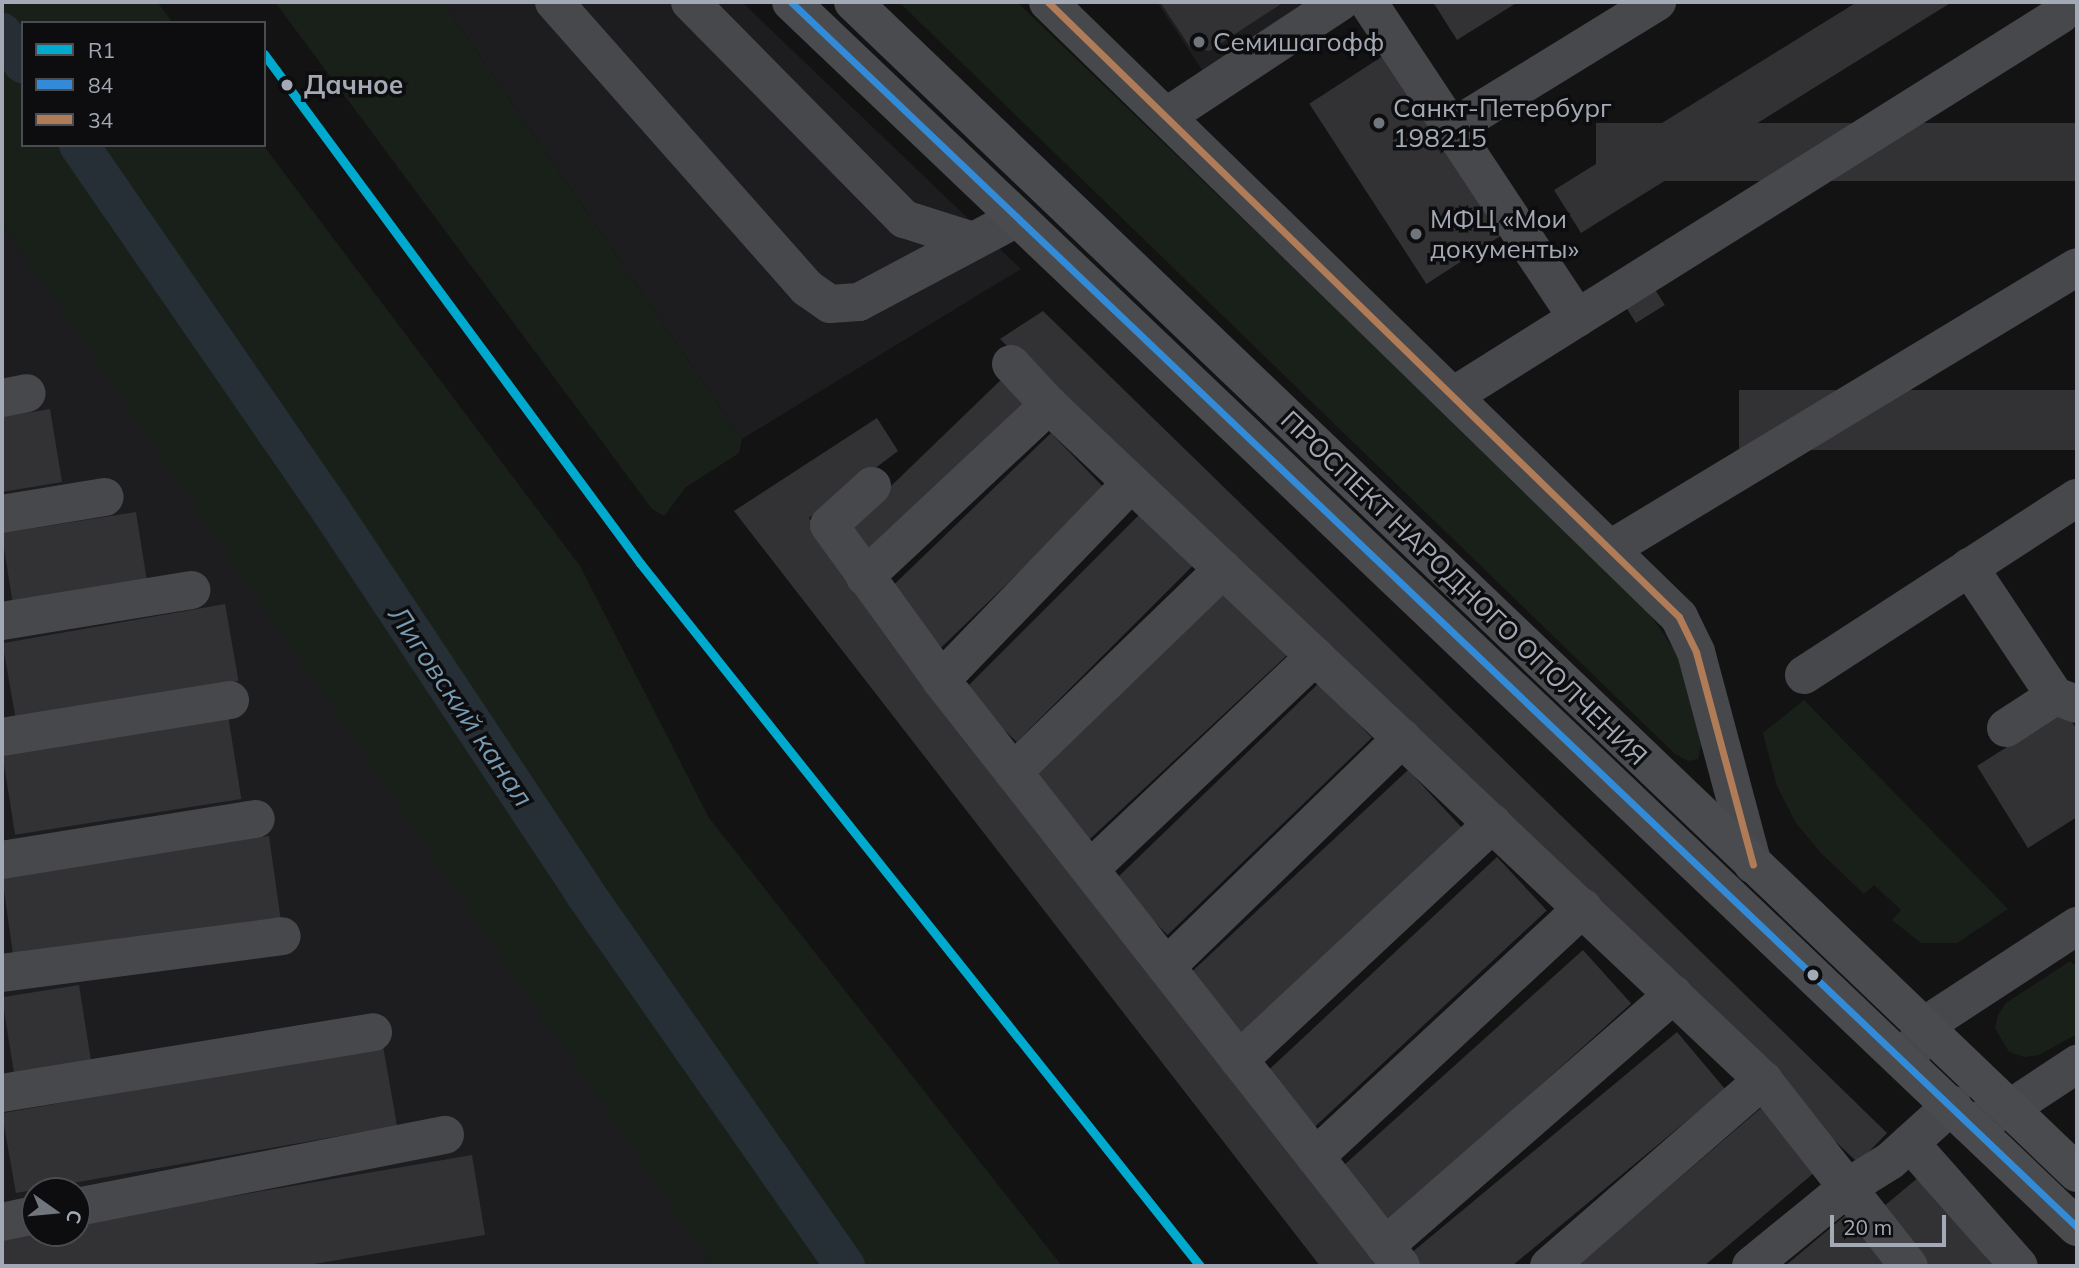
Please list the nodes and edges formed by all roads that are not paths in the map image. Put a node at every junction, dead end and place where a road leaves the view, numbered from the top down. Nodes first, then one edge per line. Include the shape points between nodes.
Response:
1 (554, 2) edge
2 (690, 2) edge
3 (791, 2) edge
4 (853, 2) edge
5 (1048, 2) edge
6 (1340, 2) edge
7 (1368, 2) edge
8 (1657, 2) edge
9 (2060, 16) dead end
10 (1167, 116) junction
11 (1451, 128) junction
12 (1017, 218) junction
13 (974, 241) junction
14 (2077, 267) edge
15 (1577, 318) junction
16 (1010, 364) dead end
17 (1453, 396) junction
18 (1049, 405) junction
19 (1131, 483) junction
20 (872, 486) dead end
21 (105, 497) dead end
22 (2077, 498) edge
23 (2, 514) edge
24 (1612, 548) junction
25 (1969, 567) junction
26 (1223, 569) junction
27 (865, 576) junction
28 (191, 590) dead end
29 (2, 621) edge
30 (1315, 656) junction
31 (1804, 675) dead end
32 (941, 680) junction
33 (230, 700) dead end
34 (2066, 700) edge
35 (2006, 728) dead end
36 (2, 737) edge
37 (1402, 738) junction
38 (1013, 772) junction
39 (256, 819) dead end
40 (1493, 823) junction
41 (2, 860) edge
42 (1753, 864) junction
43 (1090, 869) junction
44 (1583, 908) junction
45 (2077, 926) edge
46 (282, 936) dead end
47 (1166, 967) junction
48 (2, 973) edge
49 (1674, 994) junction
50 (1924, 1026) junction
51 (373, 1032) dead end
52 (1239, 1060) junction
53 (1908, 1063) junction
54 (2077, 1064) edge
55 (1763, 1080) junction
56 (2, 1093) edge
57 (2009, 1109) junction
58 (1961, 1115) junction
59 (445, 1135) dead end
60 (1910, 1143) junction
61 (1315, 1157) junction
62 (2077, 1173) edge
63 (1848, 1187) junction
64 (91, 1204) edge
65 (21, 1218) edge
66 (2, 1222) edge
67 (2077, 1227) edge
68 (1393, 1256) edge
69 (1549, 1266) edge
70 (1751, 1266) edge
71 (1909, 1266) edge
72 (2019, 1266) edge

1 - 13 street via 807,289 830,304 859,302
2 - 13 street via 904,219
3 - 12 main road, ПРОСПЕКТ НАРОДНОГО ОПОЛЧЕНИЯ
4 - 42 main road, ПРОСПЕКТ НАРОДНОГО ОПОЛЧЕНИЯ
5 - 10 street
6 - 10 street
7 - 11 street
8 - 11 street
9 - 15 street
10 - 17 street
11 - 15 street
12 - 13 street
12 - 53 main road, ПРОСПЕКТ НАРОДНОГО ОПОЛЧЕНИЯ
14 - 24 street
15 - 17 street
16 - 18 street
17 - 24 street
18 - 19 street
18 - 27 street
19 - 26 street
19 - 32 street
20 - 27 street via 829,525
21 - 23 street
22 - 25 street
24 - 42 street via 1679,617 1696,652
25 - 31 street
25 - 34 street
26 - 30 street
26 - 38 street
27 - 32 street
28 - 29 street
30 - 37 street
30 - 43 street
32 - 38 street
33 - 36 street
34 - 35 street
37 - 40 street
37 - 47 street
38 - 43 street
39 - 41 street
40 - 44 street
40 - 52 street
42 - 50 main road, ПРОСПЕКТ НАРОДНОГО ОПОЛЧЕНИЯ
43 - 47 street
44 - 49 street
44 - 61 street
45 - 50 street
46 - 48 street
47 - 52 street
49 - 55 street
49 - 68 street
50 - 53 street
50 - 57 main road, ПРОСПЕКТ НАРОДНОГО ОПОЛЧЕНИЯ
51 - 56 street
52 - 61 street
53 - 58 main road, ПРОСПЕКТ НАРОДНОГО ОПОЛЧЕНИЯ
54 - 57 street
55 - 63 street
55 - 69 street
57 - 58 street
57 - 62 main road, ПРОСПЕКТ НАРОДНОГО ОПОЛЧЕНИЯ
58 - 60 street
58 - 67 main road, ПРОСПЕКТ НАРОДНОГО ОПОЛЧЕНИЯ
59 - 64 street
60 - 63 street
60 - 72 street
61 - 68 street
63 - 70 street
63 - 71 street
65 - 66 street

